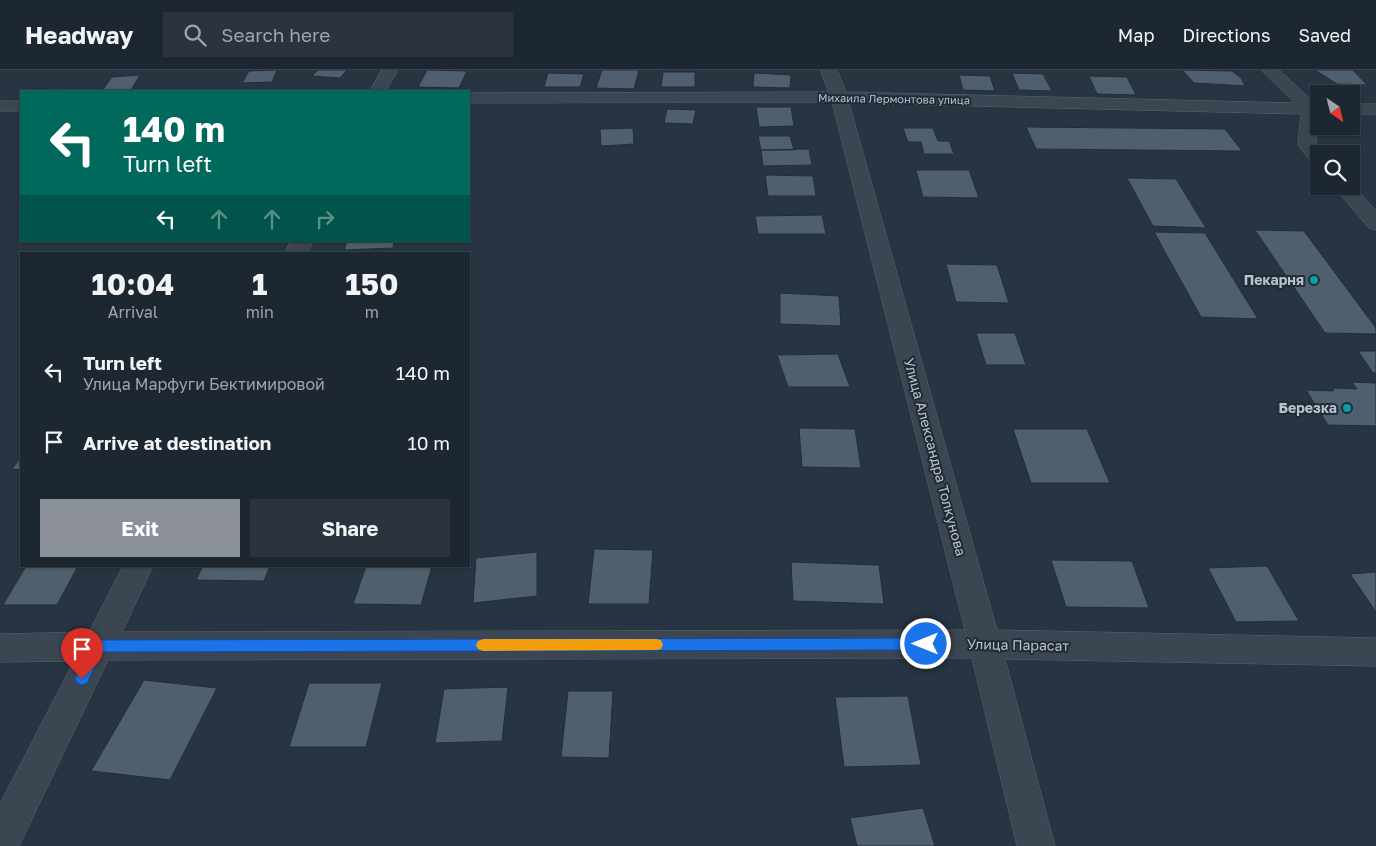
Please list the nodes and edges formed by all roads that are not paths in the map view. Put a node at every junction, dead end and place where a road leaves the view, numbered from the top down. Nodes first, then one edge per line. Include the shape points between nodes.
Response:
1 (390, 70) edge
2 (829, 70) edge
3 (1269, 70) edge
4 (379, 90) edge
5 (839, 97) junction
6 (470, 98) edge
7 (1310, 105) edge
8 (0, 106) edge
9 (20, 106) edge
10 (1310, 108) edge
11 (1360, 109) edge
12 (1376, 109) edge
13 (1310, 129) edge
14 (1310, 148) edge
15 (1351, 195) edge
16 (1376, 224) edge
17 (138, 567) edge
18 (985, 644) junction
19 (98, 646) junction
20 (0, 648) edge
21 (1376, 652) edge
22 (0, 844) edge
23 (1036, 846) edge

1 - 4 street
2 - 5 street, Улица Александра Толкунова
3 - 7 street
5 - 6 street, Михаила Лермонтова улица
5 - 10 street, Михаила Лермонтова улица
5 - 18 street, Улица Александра Толкунова
8 - 9 street
11 - 12 street
13 - 14 street via 1307,145
15 - 16 street
17 - 19 street
18 - 19 street, Улица Парасат
18 - 21 street, Улица Парасат
18 - 23 street, Улица Александра Толкунова
19 - 20 street, Улица Парасат
19 - 22 street

